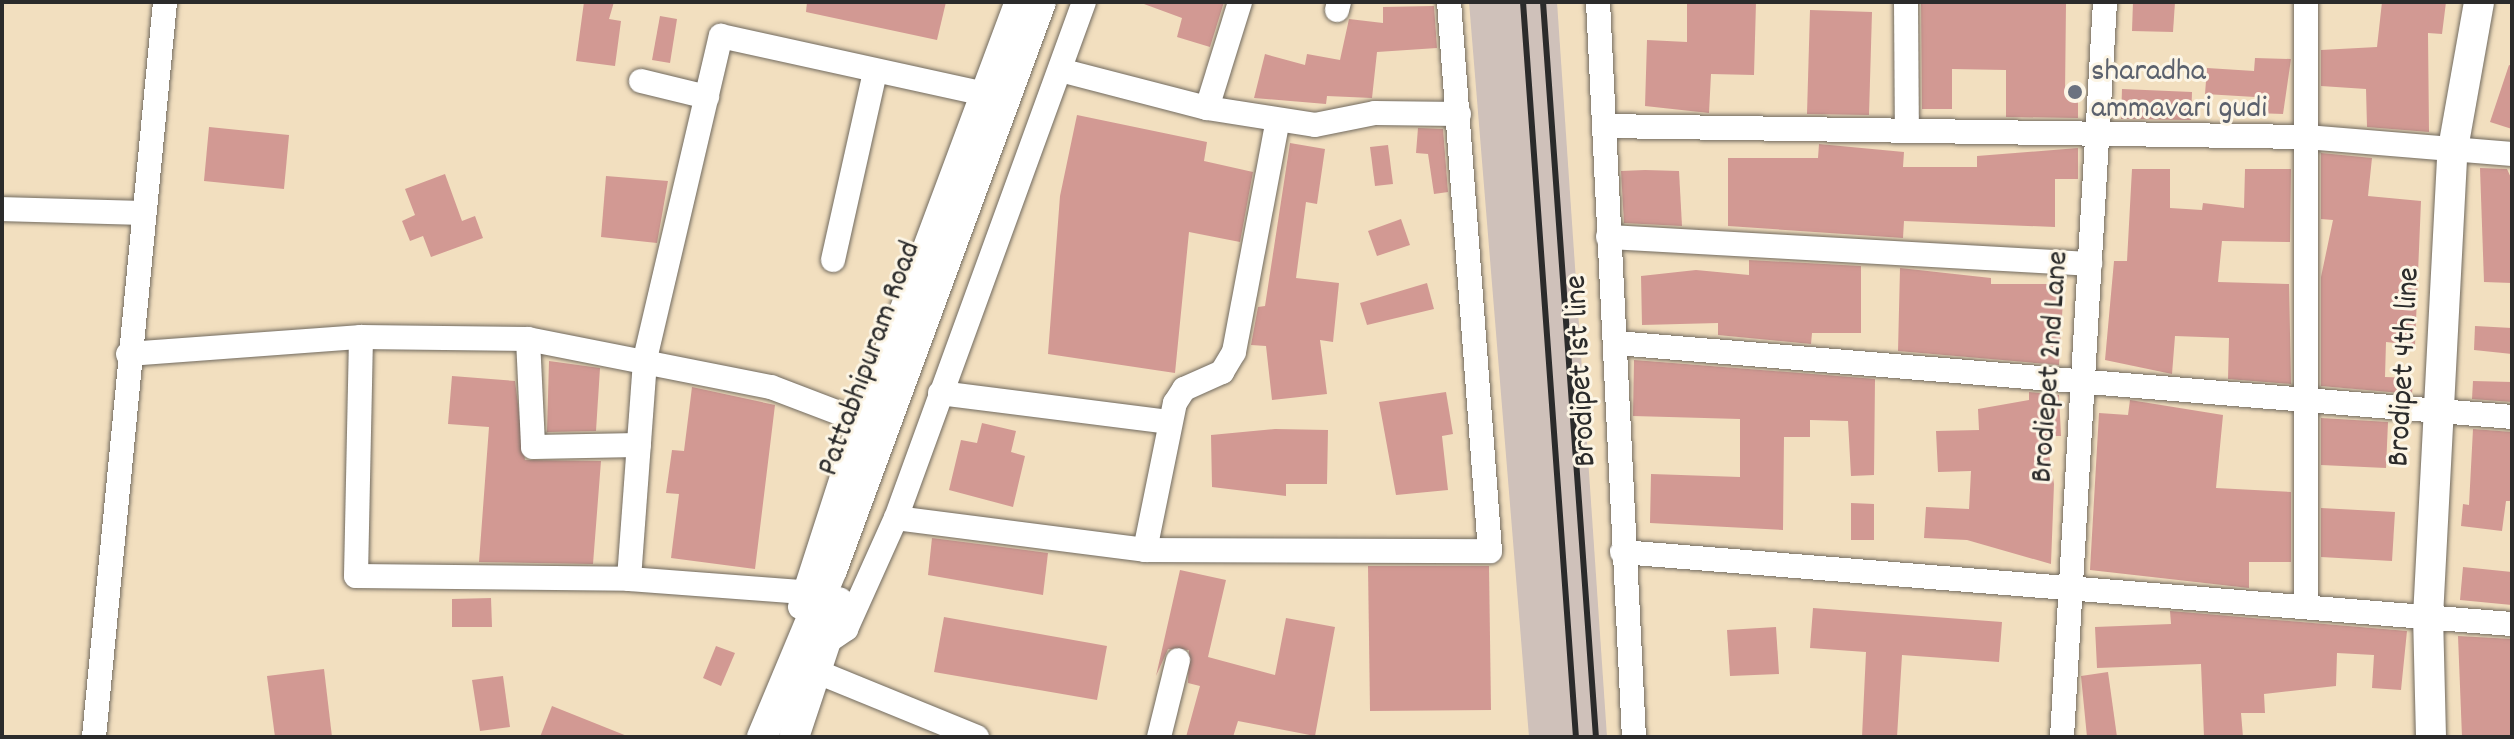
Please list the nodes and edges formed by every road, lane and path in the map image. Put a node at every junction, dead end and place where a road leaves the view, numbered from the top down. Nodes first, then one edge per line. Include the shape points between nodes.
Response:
1 (165, 2) edge
2 (1017, 2) edge
3 (1041, 2) edge
4 (1056, 2) edge
5 (1084, 2) edge
6 (1240, 2) edge
7 (1449, 2) edge
8 (1598, 2) edge
9 (1906, 2) edge
10 (2105, 2) edge
11 (2306, 2) edge
12 (2479, 2) edge
13 (1060, 70) junction
14 (875, 72) junction
15 (641, 81) dead end
16 (985, 94) junction
17 (707, 97) junction
18 (1207, 108) junction
19 (1459, 114) junction
20 (1278, 120) junction
21 (1604, 126) junction
22 (1907, 130) junction
23 (2099, 135) junction
24 (2306, 137) junction
25 (2452, 154) junction
26 (2512, 154) edge
27 (2, 209) edge
28 (141, 213) junction
29 (1608, 237) junction
30 (833, 260) dead end
31 (2090, 264) junction
32 (926, 336) junction
33 (361, 337) junction
34 (528, 339) junction
35 (1616, 343) junction
36 (128, 354) junction
37 (645, 359) junction
38 (2080, 381) junction
39 (940, 393) junction
40 (2312, 404) junction
41 (2440, 411) junction
42 (2512, 417) edge
43 (860, 421) junction
44 (1170, 422) junction
45 (639, 445) junction
46 (896, 518) junction
47 (1145, 550) junction
48 (1622, 552) junction
49 (629, 579) junction
50 (2072, 585) junction
51 (801, 592) junction
52 (2306, 606) junction
53 (2428, 617) junction
54 (2512, 624) edge
55 (814, 652) junction
56 (1178, 660) dead end
57 (94, 737) edge
58 (762, 737) edge
59 (794, 737) edge
60 (977, 737) edge
61 (1159, 737) edge
62 (1634, 737) edge
63 (2062, 737) edge
64 (2431, 737) edge

1 - 28 street
2 - 16 street
3 - 32 street, Pattabhipuram Road
4 - 32 street, Pattabhipuram Road
5 - 13 street
6 - 18 street
7 - 19 street
8 - 21 street, Brodipet 1st line
9 - 22 street
10 - 23 street, Brodiepet 2nd Lane
11 - 24 street
12 - 25 street, Brodipet 4th line
13 - 18 street
13 - 39 street
14 - 16 street
14 - 17 street via 721,36
14 - 30 street
15 - 17 street
16 - 43 street
17 - 37 street
18 - 20 street
19 - 20 street via 1375,113 1315,125
19 - 47 street via 1490,551
20 - 44 street via 1230,364 1184,389
21 - 22 street
21 - 29 street, Brodipet 1st line
22 - 23 street
23 - 24 street
23 - 31 street, Brodiepet 2nd Lane
24 - 25 street
24 - 40 street
25 - 26 street
25 - 41 street, Brodipet 4th line
27 - 28 street
28 - 36 street
29 - 31 street
29 - 35 street, Brodipet 1st line
31 - 38 street, Brodiepet 2nd Lane
32 - 55 street, Pattabhipuram Road
33 - 34 street
33 - 36 street
33 - 49 street via 356,576
34 - 37 street
34 - 45 street via 533,447
35 - 38 street
35 - 48 street, Brodipet 1st line
36 - 57 street
37 - 43 street via 771,387
37 - 45 street
38 - 40 street
38 - 50 street, Brodiepet 2nd Lane
39 - 44 street
39 - 46 street
40 - 41 street
40 - 52 street
41 - 42 street
41 - 53 street, Brodipet 4th line
43 - 51 street
44 - 47 street
45 - 49 street
46 - 47 street
46 - 55 street via 846,629
48 - 50 street
48 - 62 street, Brodipet 1st line
49 - 51 street
50 - 52 street
50 - 63 street, Brodiepet 2nd Lane
51 - 55 street
52 - 53 street
53 - 54 street
53 - 64 street, Brodipet 4th line
55 - 58 street, Pattabhipuram Road
55 - 59 street, Pattabhipuram Road
55 - 60 street
56 - 61 street

